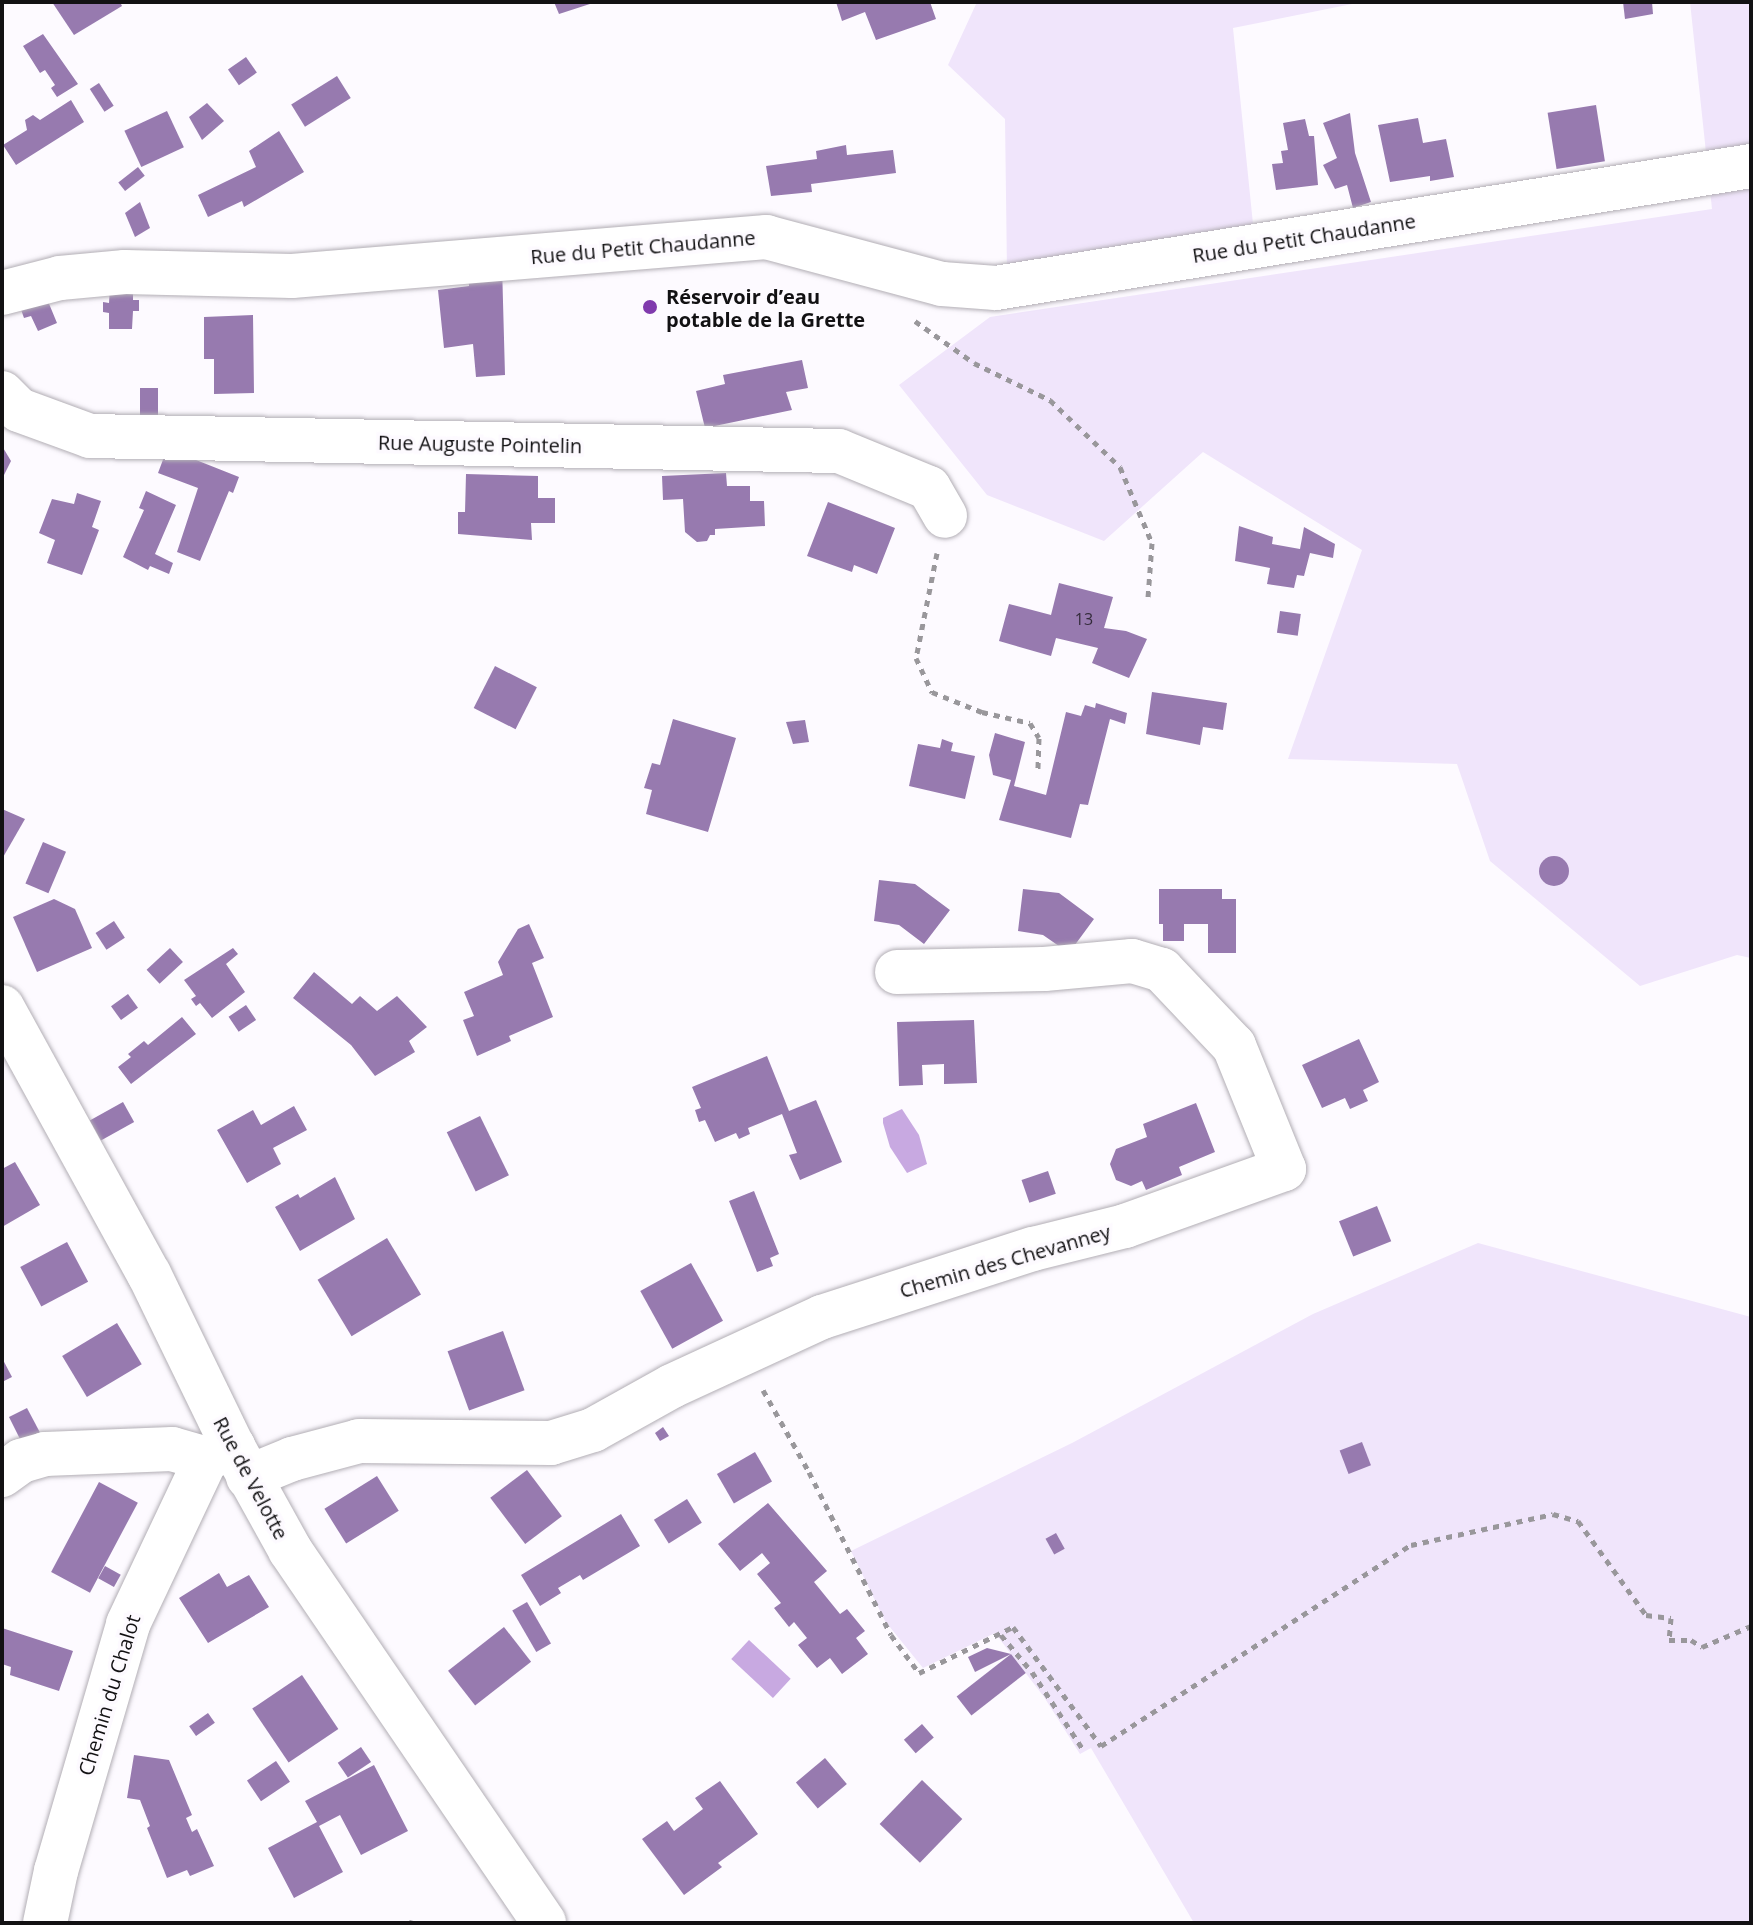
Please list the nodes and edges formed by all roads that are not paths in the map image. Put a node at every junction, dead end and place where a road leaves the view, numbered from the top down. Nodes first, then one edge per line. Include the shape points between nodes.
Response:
1 (1751, 166) edge
2 (2, 293) edge
3 (2, 393) edge
4 (945, 516) road end
5 (897, 972) dead end
6 (2, 1007) edge
7 (229, 1461) junction
8 (2, 1475) edge
9 (45, 1923) edge
10 (544, 1923) edge

1 - 2 street, Rue du Petit Chaudanne via 996,288 942,284 766,237 292,276 125,272 60,278
3 - 4 street, Rue Auguste Pointelin via 19,410 90,436 839,451 929,488
5 - 7 street, Chemin des Chevanney via 1132,961 1162,970 1234,1046 1284,1169 1125,1226 1033,1249 822,1317 672,1386 593,1430 551,1443 359,1441 292,1459
6 - 7 street, Rue de Velotte via 149,1274
7 - 8 street via 172,1449 45,1454 21,1461
7 - 9 street, Chemin du Chalot via 128,1624
7 - 10 street, Rue de Velotte

